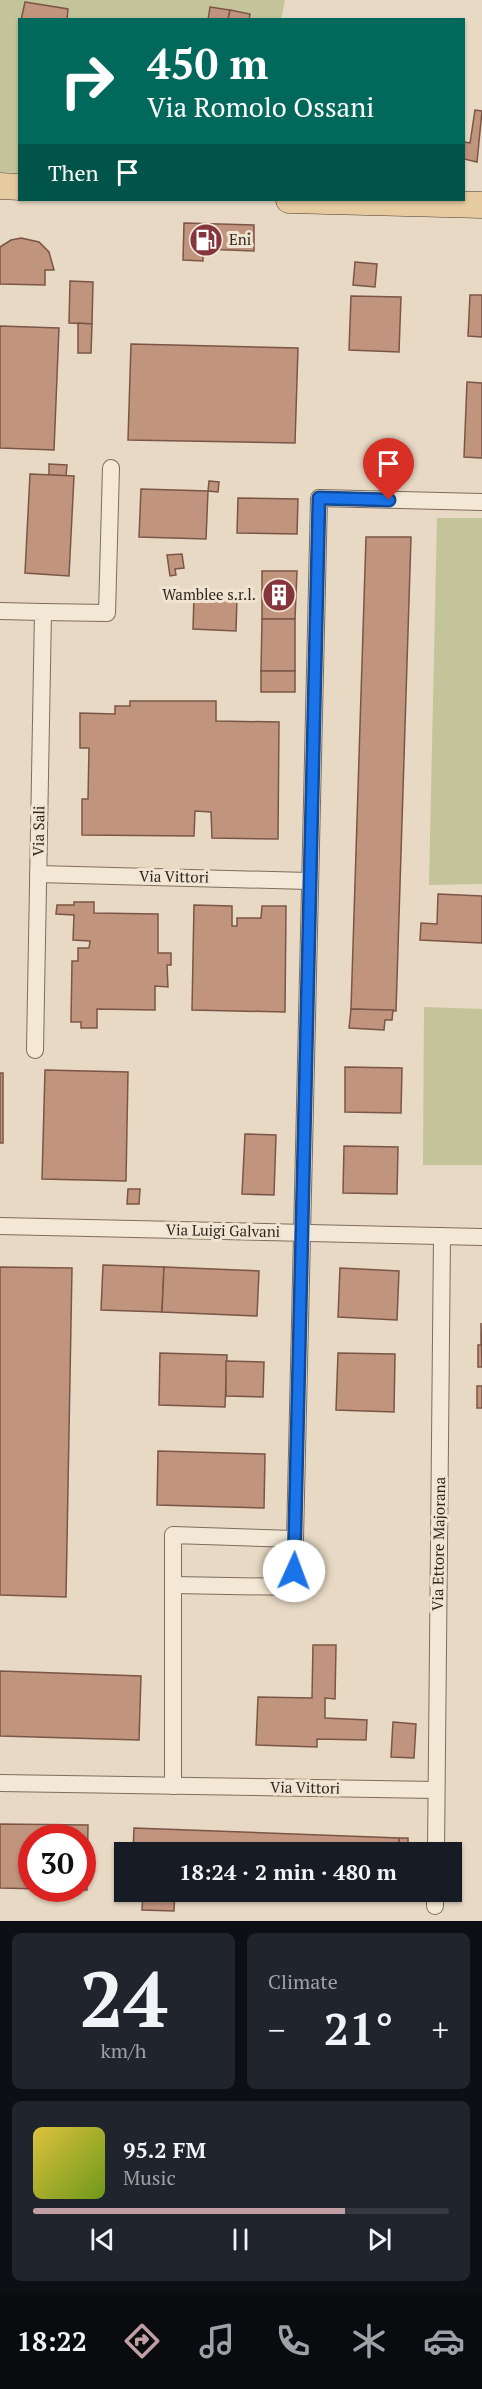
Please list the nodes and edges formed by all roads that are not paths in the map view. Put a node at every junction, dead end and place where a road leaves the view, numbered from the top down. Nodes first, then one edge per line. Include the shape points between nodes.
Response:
1 (0, 186) edge
2 (18, 187) edge
3 (0, 199) edge
4 (18, 199) edge
5 (328, 201) edge
6 (482, 205) edge
7 (111, 468) dead end
8 (482, 502) edge
9 (0, 611) edge
10 (43, 612) junction
11 (38, 874) junction
12 (309, 881) junction
13 (35, 1050) dead end
14 (0, 1226) edge
15 (303, 1233) junction
16 (442, 1236) junction
17 (482, 1237) edge
18 (295, 1539) junction
19 (173, 1585) junction
20 (0, 1784) edge
21 (173, 1786) junction
22 (436, 1790) junction
23 (436, 1842) edge

1 - 2 main road
3 - 4 main road
5 - 6 main road
7 - 10 street via 107,613
8 - 12 street via 319,498
9 - 10 street
10 - 11 street, Via Sali
11 - 12 street, Via Vittori
11 - 13 street, Via Sali
12 - 15 street
14 - 15 street, Via Luigi Galvani
15 - 16 street, Via Luigi Galvani
15 - 18 street
16 - 17 street, Via Luigi Galvani
16 - 22 street, Via Ettore Majorana
18 - 19 street via 293,1587
18 - 19 street via 173,1534
19 - 21 street
20 - 21 street, Via Vittori
21 - 22 street, Via Vittori
22 - 23 street, Via Ettore Majorana

